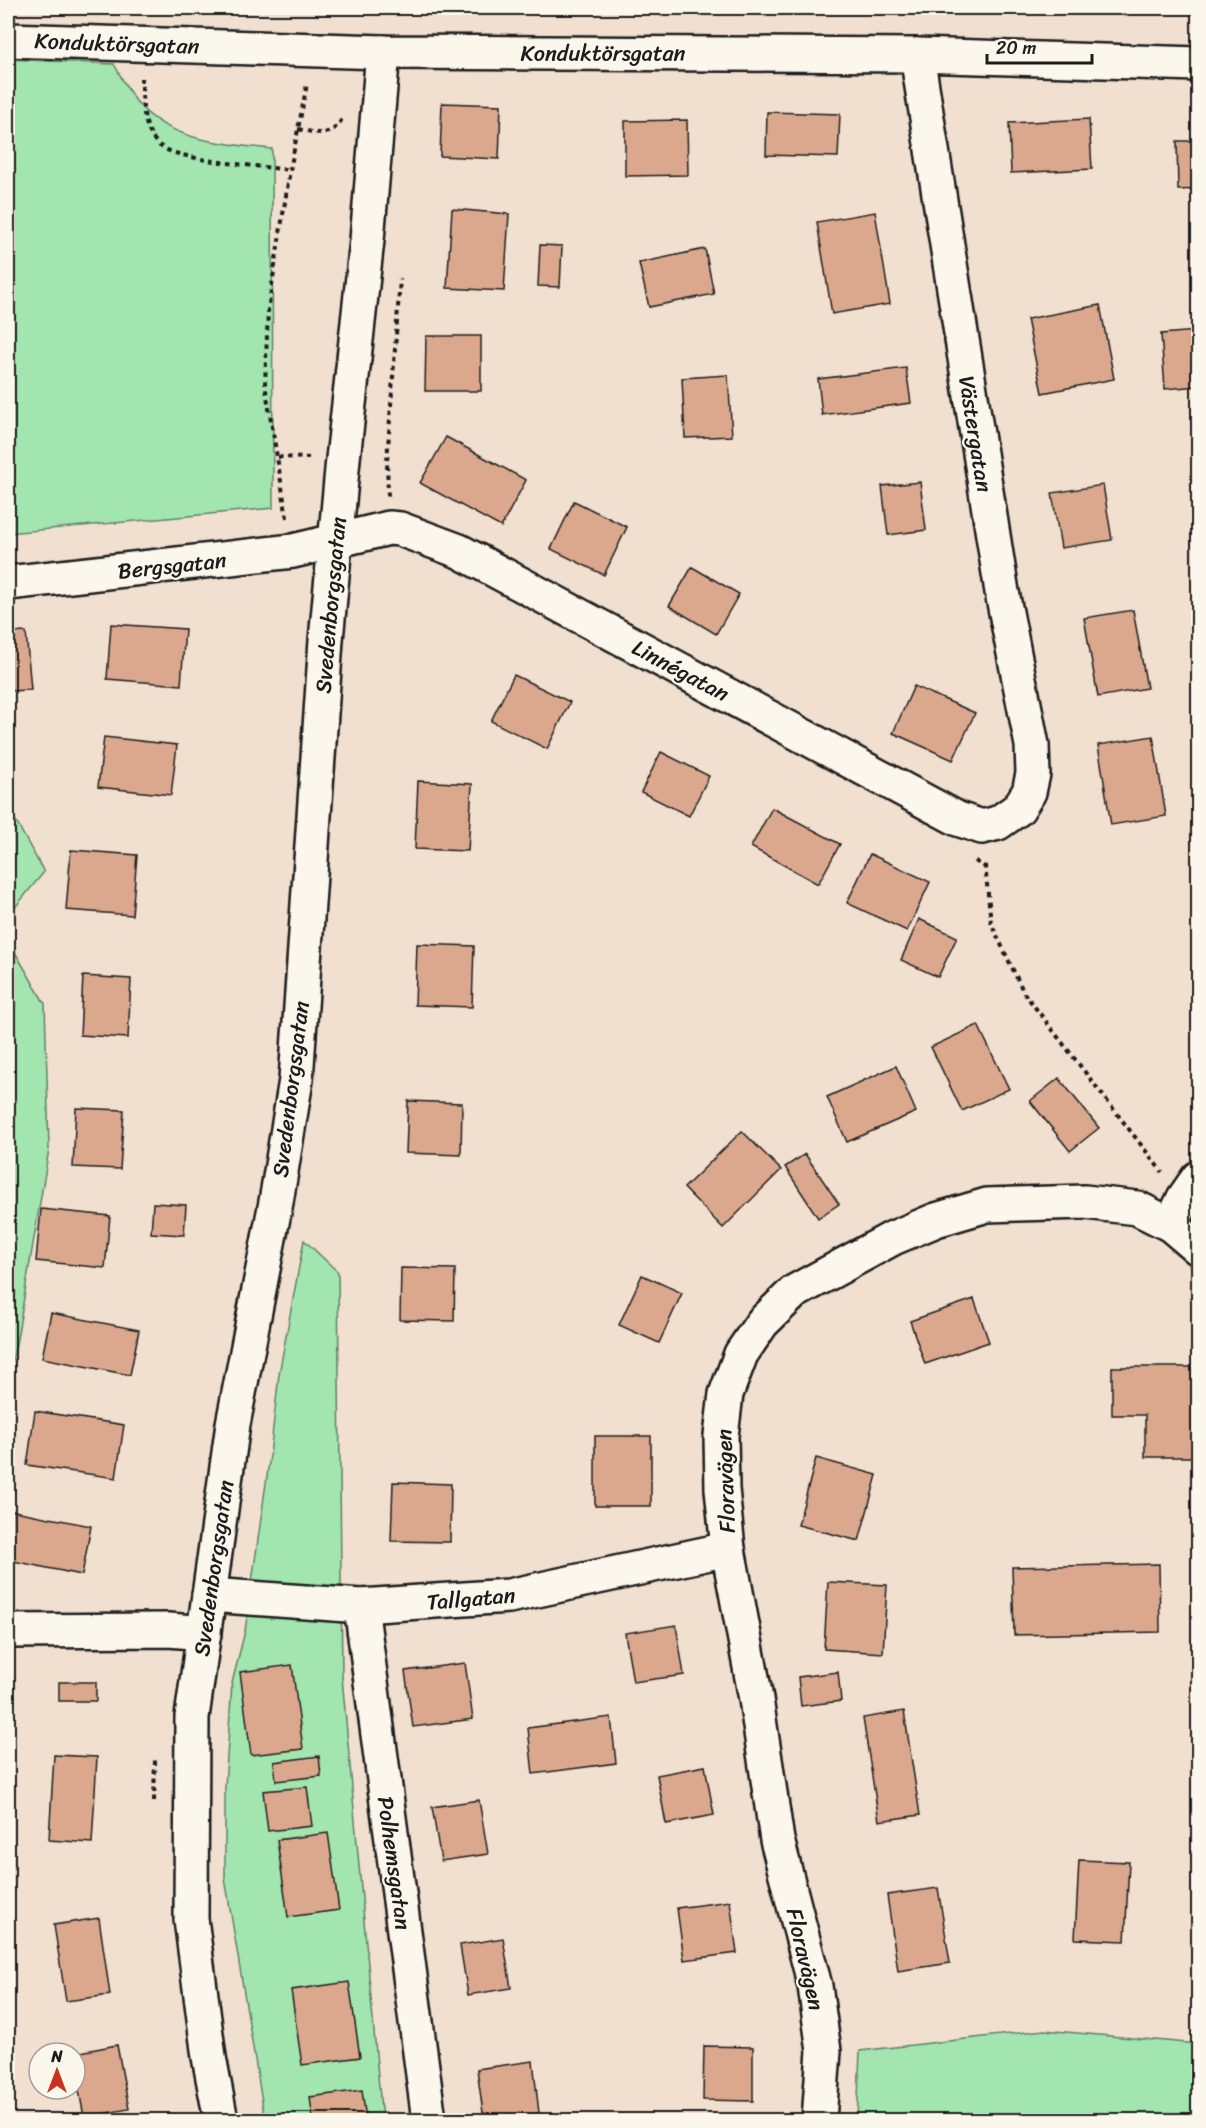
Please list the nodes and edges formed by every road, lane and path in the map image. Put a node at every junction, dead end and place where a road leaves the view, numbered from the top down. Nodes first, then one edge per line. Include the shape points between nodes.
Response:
1 (8, 40) edge
2 (383, 52) junction
3 (917, 55) junction
4 (1198, 64) edge
5 (309, 77) dead end
6 (131, 80) dead end
7 (342, 118) dead end
8 (298, 129) junction
9 (290, 170) junction
10 (400, 277) dead end
11 (313, 458) dead end
12 (387, 493) dead end
13 (336, 542) junction
14 (8, 583) edge
15 (982, 827) junction
16 (1185, 1201) edge
17 (1198, 1248) edge
18 (728, 1549) junction
19 (209, 1595) junction
20 (361, 1606) junction
21 (8, 1631) edge
22 (204, 1633) junction
23 (221, 2121) edge
24 (429, 2121) edge
25 (819, 2121) edge

1 - 2 street, Konduktörsgatan
2 - 3 street, Konduktörsgatan
2 - 13 street, Svedenborgsgatan via 368,240
3 - 4 street, Konduktörsgatan
3 - 15 street, Västergatan via 1002,591 1032,745 1029,792 1018,809 998,823
5 - 8 path
6 - 9 path via 142,80 145,119 161,147 179,156
7 - 8 path via 331,132
8 - 9 path
9 - 11 path via 268,310 265,384 278,457
10 - 12 path
13 - 14 street, Bergsgatan via 293,551
13 - 15 street, Linnégatan via 389,528 459,551 958,819
13 - 19 street, Svedenborgsgatan via 296,1080 233,1424
15 - 16 path via 991,923 1024,993
16 - 17 street, Floravägen
16 - 18 street, Floravägen via 1137,1208 1085,1202 987,1205 893,1238 794,1293 762,1323 741,1354 726,1394 722,1478
18 - 20 street, Tallgatan via 509,1596
18 - 25 street, Floravägen via 777,1840 815,1986 824,2051
19 - 20 street, Tallgatan
19 - 22 street, Svedenborgsgatan
20 - 24 street, Polhemsgatan
21 - 22 street
22 - 23 street, Svedenborgsgatan via 192,1717 191,1919

